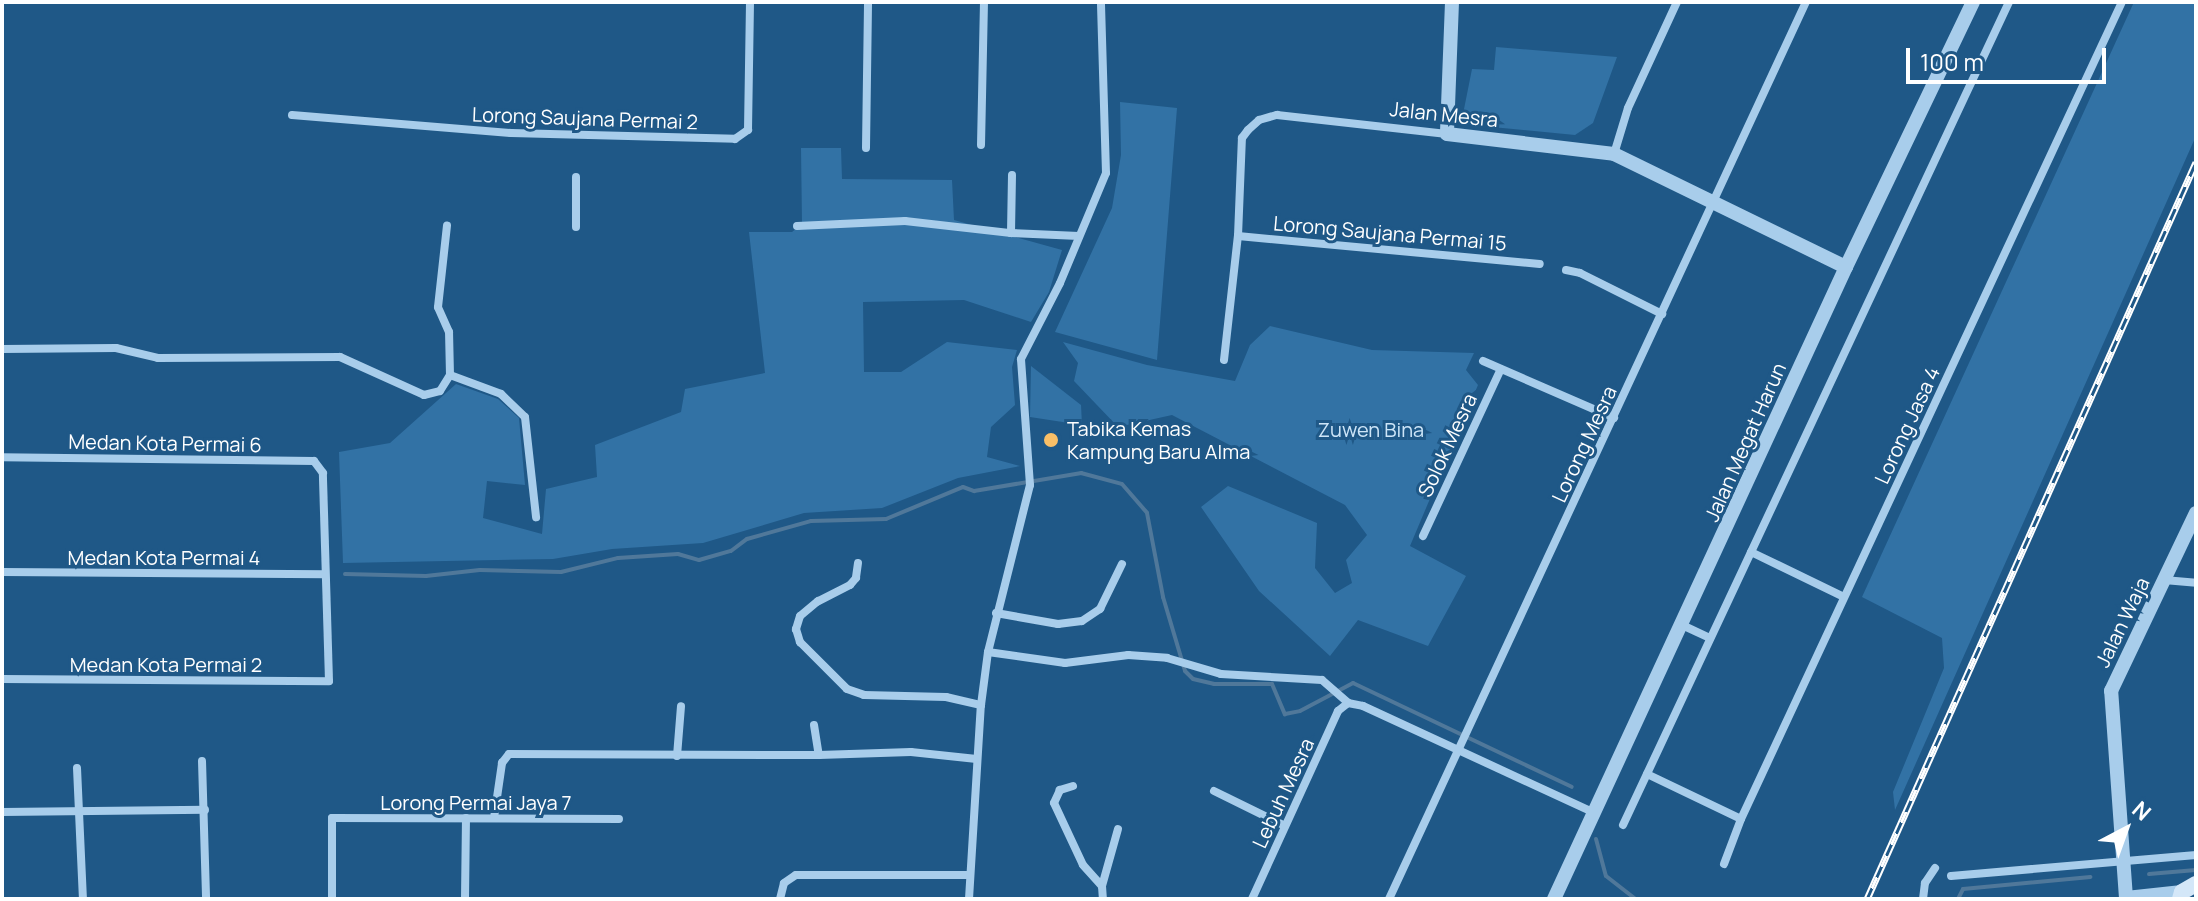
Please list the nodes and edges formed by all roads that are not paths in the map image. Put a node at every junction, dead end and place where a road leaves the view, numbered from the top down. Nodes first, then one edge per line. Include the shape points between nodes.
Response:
1 (750, 2) edge
2 (868, 2) edge
3 (984, 2) edge
4 (1101, 2) edge
5 (1452, 2) edge
6 (1677, 2) edge
7 (1806, 2) edge
8 (1973, 2) edge
9 (2009, 2) edge
10 (2122, 2) edge
11 (292, 115) dead end
12 (1447, 134) junction
13 (981, 145) dead end
14 (866, 148) dead end
15 (1614, 154) junction
16 (1012, 175) dead end
17 (576, 177) dead end
18 (1713, 202) junction
19 (447, 225) dead end
20 (797, 226) dead end
21 (576, 227) dead end
22 (1011, 233) junction
23 (1079, 236) junction
24 (1238, 236) junction
25 (1540, 264) dead end
26 (1846, 267) junction
27 (1566, 270) dead end
28 (1662, 314) junction
29 (2, 349) edge
30 (1224, 360) dead end
31 (1483, 361) dead end
32 (1501, 369) junction
33 (450, 375) junction
34 (1614, 418) junction
35 (2, 457) edge
36 (2196, 513) edge
37 (536, 517) dead end
38 (1423, 536) dead end
39 (1751, 552) junction
40 (858, 563) dead end
41 (1122, 564) dead end
42 (2, 572) edge
43 (325, 574) junction
44 (2164, 580) junction
45 (2196, 583) edge
46 (1844, 597) junction
47 (996, 613) junction
48 (1682, 625) junction
49 (1710, 638) junction
50 (988, 652) junction
51 (2, 679) edge
52 (1348, 703) junction
53 (981, 705) junction
54 (681, 706) dead end
55 (814, 725) dead end
56 (1462, 746) junction
57 (819, 755) junction
58 (677, 756) junction
59 (977, 759) junction
60 (202, 761) dead end
61 (77, 768) dead end
62 (1647, 774) junction
63 (1073, 786) dead end
64 (1214, 791) dead end
65 (205, 810) junction
66 (79, 811) junction
67 (2, 812) edge
68 (1595, 813) junction
69 (466, 818) junction
70 (494, 818) junction
71 (619, 819) dead end
72 (1741, 819) junction
73 (1623, 825) dead end
74 (1285, 826) junction
75 (1118, 829) dead end
76 (2196, 855) edge
77 (2125, 862) junction
78 (1724, 864) dead end
79 (1935, 868) dead end
80 (970, 875) junction
81 (1951, 876) dead end
82 (1102, 886) junction
83 (2186, 892) edge
84 (2126, 898) edge
85 (83, 899) edge
86 (206, 899) edge
87 (332, 899) edge
88 (465, 899) edge
89 (780, 899) edge
90 (969, 899) edge
91 (1103, 899) edge
92 (1252, 899) edge
93 (1389, 899) edge
94 (1554, 899) edge
95 (1923, 899) edge
96 (2115, 899) edge

1 - 11 street, Lorong Saujana Permai 2 via 748,130 735,139 511,133
2 - 14 street
3 - 13 street
4 - 23 street via 1106,173
5 - 12 street
6 - 15 street via 1628,108
7 - 18 street, Lorong Mesra
8 - 26 street, Jalan Megat Harun
9 - 39 street
10 - 46 street, Lorong Jasa 4
12 - 15 street, Jalan Mesra
12 - 24 street, Jalan Mesra via 1277,115 1259,120 1242,138
15 - 18 street, Jalan Mesra
16 - 22 street
17 - 21 street
18 - 26 street, Jalan Mesra
18 - 28 street, Lorong Mesra
19 - 33 street via 438,307 449,332
20 - 22 street via 905,221
22 - 23 street
23 - 47 street via 1021,359 1030,485
24 - 25 street, Lorong Saujana Permai 15
24 - 30 street, Jalan Mesra
26 - 48 street, Jalan Megat Harun
27 - 28 street
28 - 34 street, Lorong Mesra
29 - 33 street via 116,348 158,358 340,357 424,395 440,391
31 - 32 street
32 - 34 street
32 - 38 street, Solok Mesra
33 - 37 street via 501,394 525,417
34 - 56 street, Lorong Mesra
35 - 43 street, Medan Kota Permai 6 via 314,461 323,473
36 - 44 street, Jalan Waja
39 - 46 street
39 - 49 street
40 - 53 street via 850,585 800,616 800,642 847,689 864,695 946,697
41 - 47 street via 1100,609 1082,621 1058,624
42 - 43 street, Medan Kota Permai 4
43 - 51 street, Medan Kota Permai 2 via 329,681
44 - 45 street
44 - 77 street, Jalan Waja via 2111,691
46 - 72 street, Lorong Jasa 4
47 - 50 street
48 - 49 street
48 - 68 street, Jalan Megat Harun
49 - 62 street
50 - 52 street via 1065,663 1128,655 1189,662 1221,674 1310,677 1333,687
50 - 53 street
52 - 56 street
52 - 74 street, Lebuh Mesra via 1338,711
53 - 59 street
54 - 58 street
55 - 57 street
56 - 68 street
56 - 93 street, Lorong Mesra
57 - 58 street
57 - 59 street via 911,752
58 - 70 street via 509,754 502,763
59 - 80 street
60 - 65 street
61 - 66 street
62 - 72 street
62 - 73 street
63 - 82 street via 1060,790 1054,803 1083,865
64 - 74 street
65 - 66 street
65 - 86 street
66 - 67 street
66 - 85 street
68 - 94 street, Jalan Megat Harun
69 - 70 street, Lorong Permai Jaya 7
69 - 87 street, Lorong Permai Jaya 7 via 332,818
69 - 88 street
70 - 71 street, Lorong Permai Jaya 7
72 - 78 street, Lorong Jasa 4
74 - 92 street, Lebuh Mesra
75 - 82 street
76 - 77 street
77 - 81 street
77 - 84 street, Jalan Waja
79 - 95 street
80 - 89 street via 796,875 784,883
80 - 90 street
82 - 91 street
83 - 84 street
84 - 96 street

